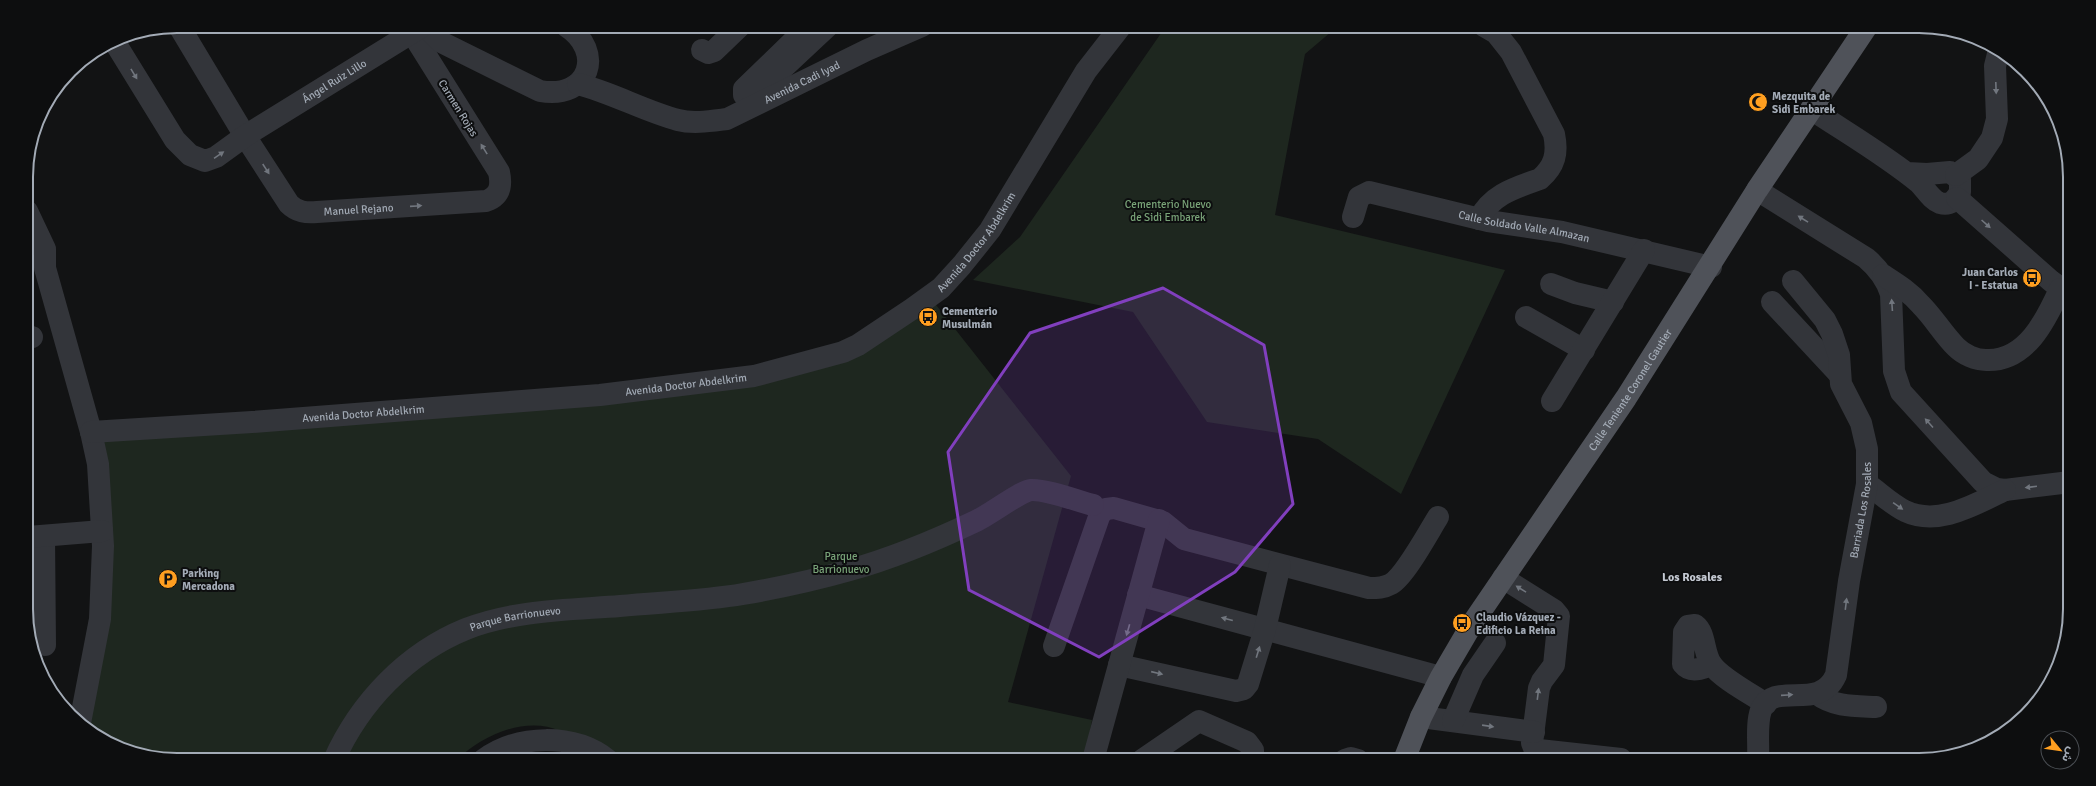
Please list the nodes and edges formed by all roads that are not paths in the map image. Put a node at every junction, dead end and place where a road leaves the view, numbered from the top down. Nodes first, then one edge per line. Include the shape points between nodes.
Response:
1 (182, 33) edge
2 (413, 33) edge
3 (424, 33) edge
4 (432, 33) edge
5 (733, 33) edge
6 (802, 33) edge
7 (820, 33) edge
8 (906, 33) edge
9 (1116, 33) edge
10 (1494, 33) edge
11 (1862, 33) edge
12 (581, 36) edge
13 (117, 46) edge
14 (702, 50) dead end
15 (1997, 56) edge
16 (578, 84) junction
17 (1811, 109) junction
18 (678, 120) junction
19 (245, 136) junction
20 (1908, 173) junction
21 (1946, 174) junction
22 (501, 184) joint
23 (1757, 190) junction
24 (1931, 195) junction
25 (1957, 198) junction
26 (1353, 217) dead end
27 (1479, 219) junction
28 (33, 224) edge
29 (1644, 250) junction
30 (33, 251) edge
31 (1711, 267) junction
32 (45, 268) junction
33 (1883, 275) junction
34 (1793, 281) dead end
35 (1551, 284) dead end
36 (2063, 290) edge
37 (2063, 292) edge
38 (1613, 302) junction
39 (1772, 302) dead end
40 (1526, 317) dead end
41 (1584, 350) junction
42 (1840, 375) junction
43 (1552, 402) dead end
44 (91, 432) junction
45 (2063, 483) edge
46 (1866, 484) junction
47 (2005, 490) junction
48 (1093, 505) dead end
49 (1438, 517) dead end
50 (1159, 520) junction
51 (102, 530) junction
52 (36, 537) edge
53 (1280, 565) junction
54 (1503, 578) junction
55 (1138, 595) junction
56 (1265, 629) junction
57 (1495, 643) dead end
58 (45, 645) dead end
59 (1054, 646) dead end
60 (1119, 664) junction
61 (1712, 665) dead end
62 (1441, 677) junction
63 (1817, 694) junction
64 (1766, 704) junction
65 (1876, 707) dead end
66 (81, 716) edge
67 (1421, 717) junction
68 (1454, 721) junction
69 (1534, 732) junction
70 (338, 753) edge
71 (496, 753) edge
72 (594, 753) edge
73 (1096, 753) edge
74 (1152, 753) edge
75 (1253, 753) edge
76 (1407, 753) edge
77 (1564, 753) edge
78 (1758, 753) edge

1 - 19 street, Manuel Rejano
2 - 19 street, Ángel Ruiz Lillo
22 -> 3 street, Carmen Rojas via 499,172
4 - 16 street via 441,42 540,91 556,92
5 - 14 street via 714,51 708,53
6 - 7 street via 744,89 746,97 752,96
8 - 18 street, Avenida Cadi Iyad via 727,119
9 - 44 street, Avenida Doctor Abdelkrim via 1086,71 990,230 962,265 941,288 858,345 843,352 754,376 600,395
10 - 27 street via 1511,52 1554,134 1557,147 1554,162 1540,179 1496,198
11 - 17 main road, Calle Teniente Coronel Gautier
12 - 16 street via 588,69 586,76
12 - 18 street, Avenida Cadi Iyad via 597,70 610,82
13 -> 19 street, Ángel Ruiz Lillo via 168,131 190,154 200,160 211,160
15 -> 21 street via 1995,66 1997,119 1992,138 1978,159
16 - 18 street, Avenida Cadi Iyad
17 - 20 street
17 - 23 main road, Calle Teniente Coronel Gautier
19 -> 22 street, Manuel Rejano via 289,204 301,212 486,201 496,195
20 - 21 street
20 - 24 street
21 - 24 street via 1929,183
21 - 25 street via 1961,186
23 - 31 main road, Calle Teniente Coronel Gautier
33 -> 23 street via 1866,258
24 - 25 street via 1935,200 1946,204
25 -> 36 street
26 - 27 street, Calle Soldado Valle Almazan via 1359,197 1369,192
27 - 29 street, Calle Soldado Valle Almazan via 1562,232
28 - 32 street via 45,249
29 - 31 street, Calle Soldado Valle Almazan
29 - 38 street
30 - 32 street
31 - 54 main road, Calle Teniente Coronel Gautier via 1626,398
32 - 44 street
33 - 37 street via 1912,295 1957,348 1974,358 1984,360 2004,358 2022,348
47 -> 33 street via 1983,482 1901,392 1894,371 1893,304
34 - 42 street, Barriada Los Rosales via 1829,327 1839,355
35 - 38 street
38 - 41 street
39 - 42 street
40 - 41 street
41 - 43 street
42 - 46 street, Barriada Los Rosales via 1844,393 1865,436 1868,462
44 - 51 street via 98,464
45 -> 47 street
46 -> 47 street via 1904,510 1930,516 1950,514
63 -> 46 street, Barriada Los Rosales via 1829,686 1836,675
48 - 70 street, Parque Barrionuevo via 1039,490 1029,490 962,528 872,563 828,576 742,594 529,614 486,622 466,629 434,646 389,680 354,722
49 - 53 street via 1400,576 1384,587 1369,588
50 - 53 street via 1168,524 1184,539
50 - 55 street
50 - 59 street via 1114,508 1102,511
51 - 52 street
51 - 66 street via 100,619
52 - 58 street
53 - 56 street
54 - 62 main road, Calle Teniente Coronel Gautier
69 -> 54 street via 1539,688 1554,665 1560,620 1554,610
56 -> 55 street
55 -> 60 street
60 -> 56 street via 1240,691 1248,684
56 - 62 street
57 - 68 street via 1473,675
60 - 73 street
61 - 64 street
62 - 67 main road, Calle Teniente Coronel Gautier
64 -> 63 street via 1777,696
63 - 65 street via 1840,705
64 - 78 street via 1760,717
67 - 68 street
67 - 76 main road, Calle Teniente Coronel Gautier
68 -> 69 street
69 - 77 street via 1532,746 1536,750
71 - 72 street via 510,746 550,740 579,745
74 - 75 street via 1199,721 1247,742

